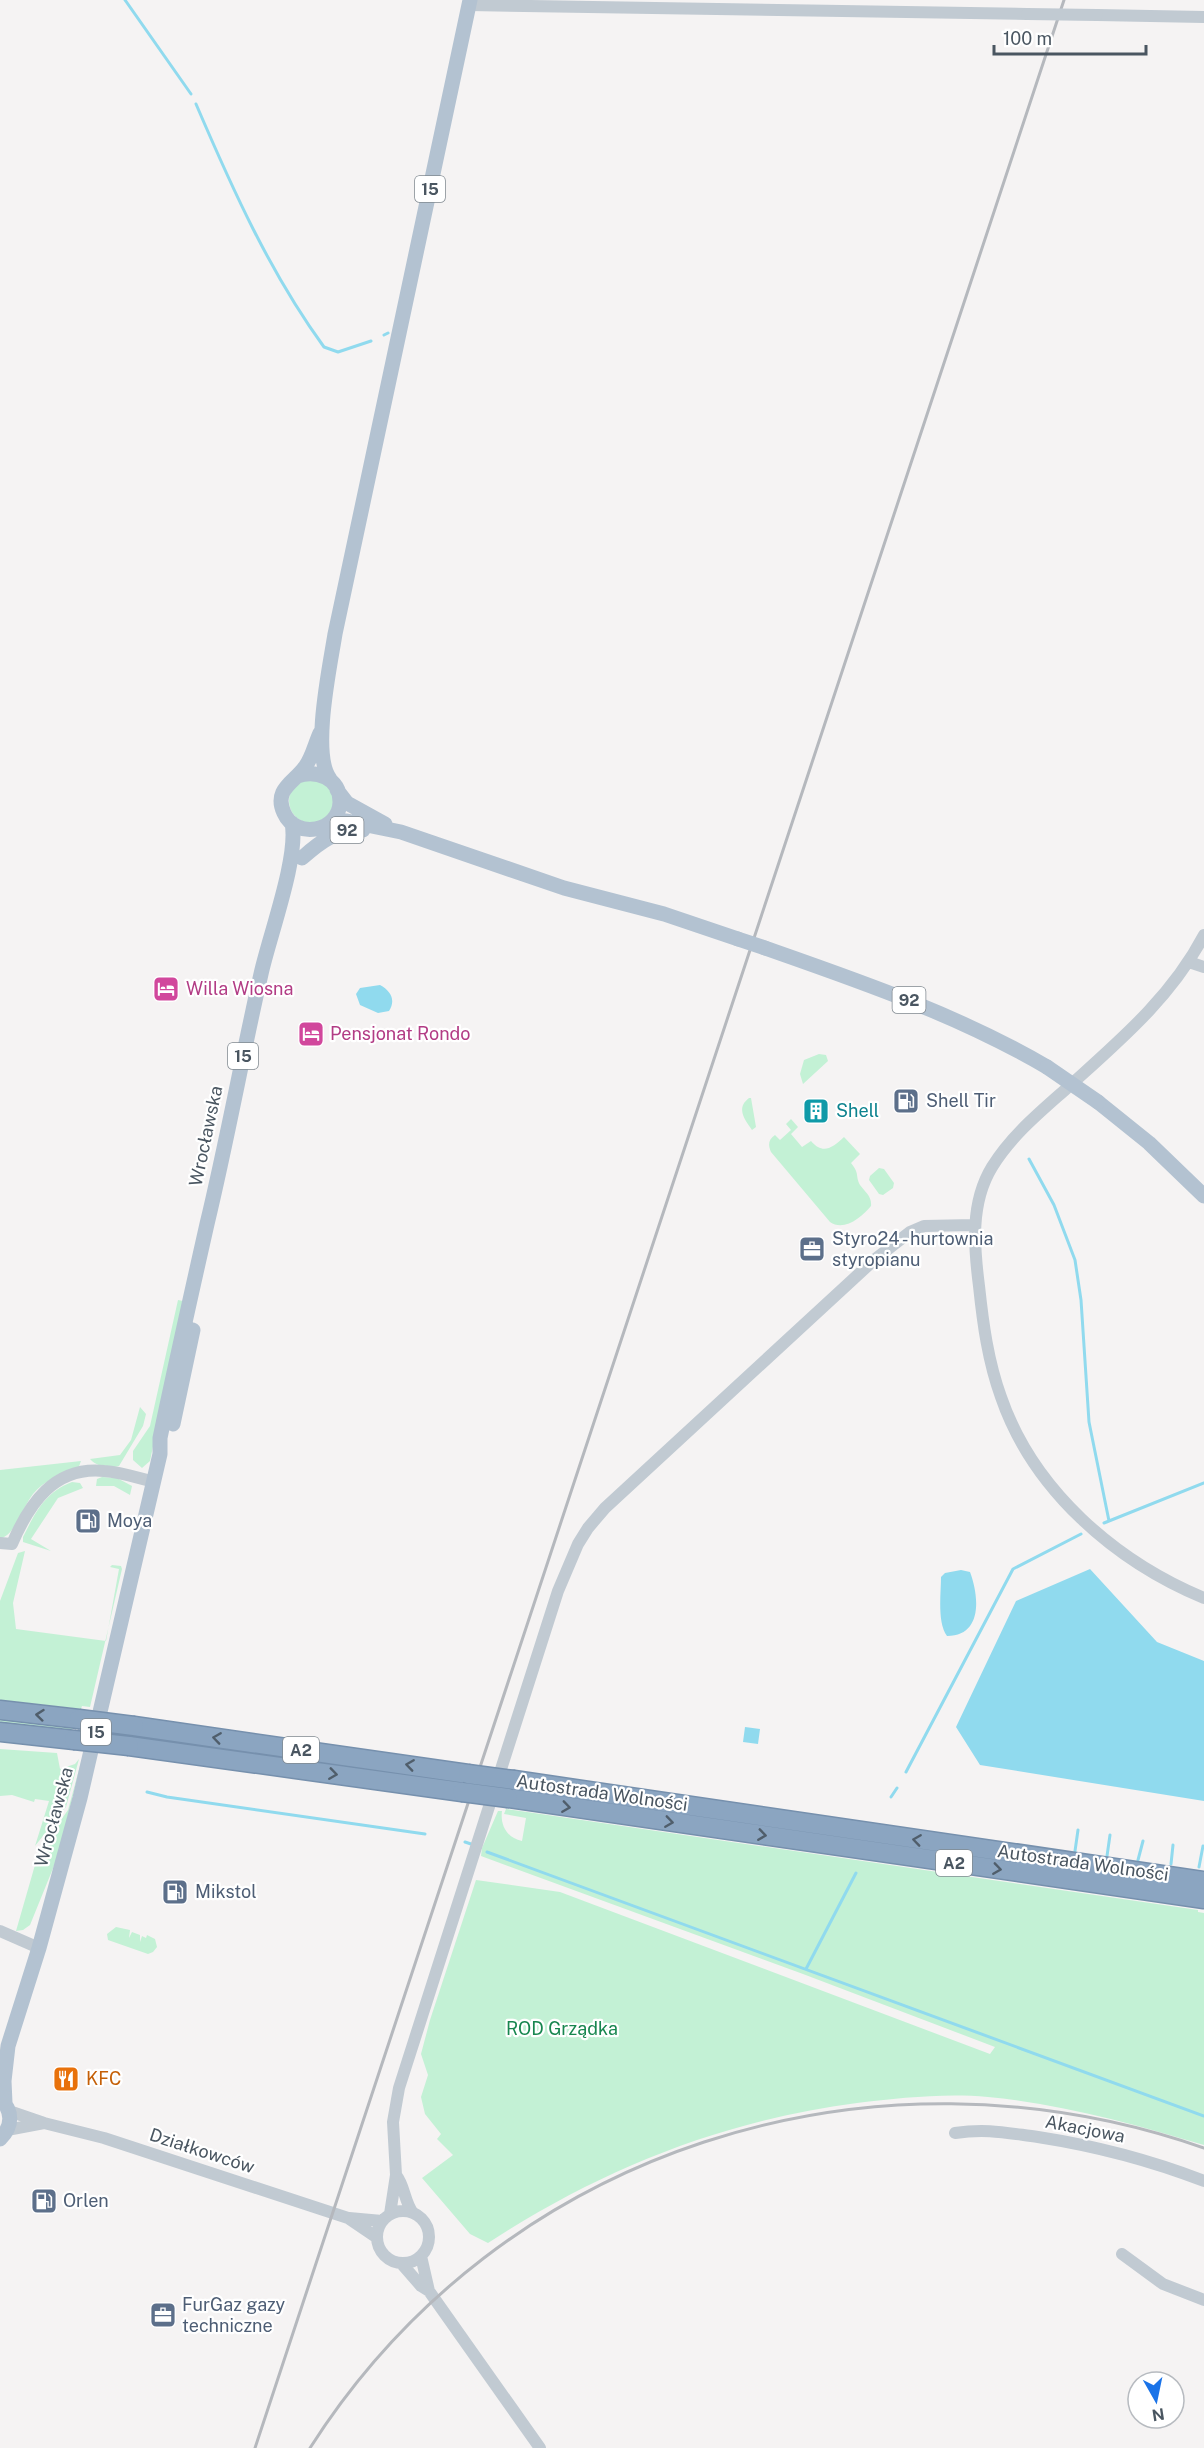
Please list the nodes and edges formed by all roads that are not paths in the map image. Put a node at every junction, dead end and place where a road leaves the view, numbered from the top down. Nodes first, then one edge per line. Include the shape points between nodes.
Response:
1 (470, 2) edge
2 (1204, 17) edge
3 (322, 728) junction
4 (297, 776) junction
5 (334, 785) junction
6 (292, 824) junction
7 (323, 827) junction
8 (401, 832) junction
9 (303, 858) junction
10 (286, 882) junction
11 (1202, 942) edge
12 (1188, 962) junction
13 (1204, 967) edge
14 (1204, 1196) edge
15 (974, 1225) junction
16 (154, 1482) junction
17 (6, 1544) edge
18 (1204, 1598) edge
19 (0, 1710) edge
20 (0, 1732) edge
21 (1204, 1881) edge
22 (1204, 1899) edge
23 (0, 1931) edge
24 (39, 1948) junction
25 (4, 2052) edge
26 (5, 2104) edge
27 (44, 2123) junction
28 (955, 2133) dead end
29 (4, 2135) edge
30 (396, 2175) junction
31 (1204, 2181) edge
32 (413, 2213) junction
33 (348, 2218) junction
34 (386, 2218) junction
35 (376, 2237) junction
36 (1122, 2254) dead end
37 (421, 2256) junction
38 (401, 2263) junction
39 (429, 2291) junction
40 (1204, 2300) edge
41 (540, 2448) edge

1 - 2 street, bridge
1 - 3 main road, 15 via 340,606
3 - 4 main road, 15 via 307,764
3 - 5 main road, 15 via 324,767
4 - 5 main road via 319,773
4 - 6 main road, 15 via 283,792 284,814
5 - 7 main road, 15 via 340,801 337,813
5 - 8 main road, 92 via 347,803
6 - 7 main road via 306,830
6 - 10 main road, Wrocławska / 15
7 - 8 main road, 92 via 347,821
7 - 9 main road, Wrocławska / 15 via 311,836
8 - 9 main road, 92 via 343,831 324,840
8 - 14 main road, 92, bridge via 564,888 664,914 936,1010 1005,1043 1098,1102 1149,1143
9 - 10 main road, Wrocławska / 15
10 - 16 main road, Wrocławska / 15 via 264,960 207,1224 198,1302 182,1382
11 - 12 street
12 - 13 street
12 - 15 street via 1157,1004 1013,1137 991,1169
15 - 18 street via 990,1358 1005,1407 1030,1457 1058,1495 1110,1543 1160,1578
15 - 30 street via 924,1226 892,1246 588,1528 570,1561 549,1618 399,2088 393,2122
16 - 17 street via 104,1471 67,1477 36,1499
16 - 24 main road, Wrocławska / 15 via 80,1798
21 -> 19 highway, Autostrada Wolności / A2, bridge via 134,1726
20 -> 22 highway, Autostrada Wolności / A2, bridge via 508,1798
23 - 24 street
24 - 25 main road, Wrocławska / 15
25 - 26 main road, Wrocławska / 15
26 - 27 street, Działkowców
26 - 29 main road, 15 via 10,2118
27 - 29 street, Działkowców
27 - 33 street, Działkowców via 104,2138
28 - 31 street, Akacjowa via 981,2129 1085,2145 1158,2163
30 - 32 street
30 - 34 street
32 - 34 street via 404,2211
32 - 37 street via 429,2232
33 - 34 street, Działkowców
33 - 35 street, Działkowców
34 - 35 street
35 - 38 street via 382,2253
36 - 40 street via 1163,2284
37 - 38 street
37 - 39 street
38 - 39 street
39 - 41 street

